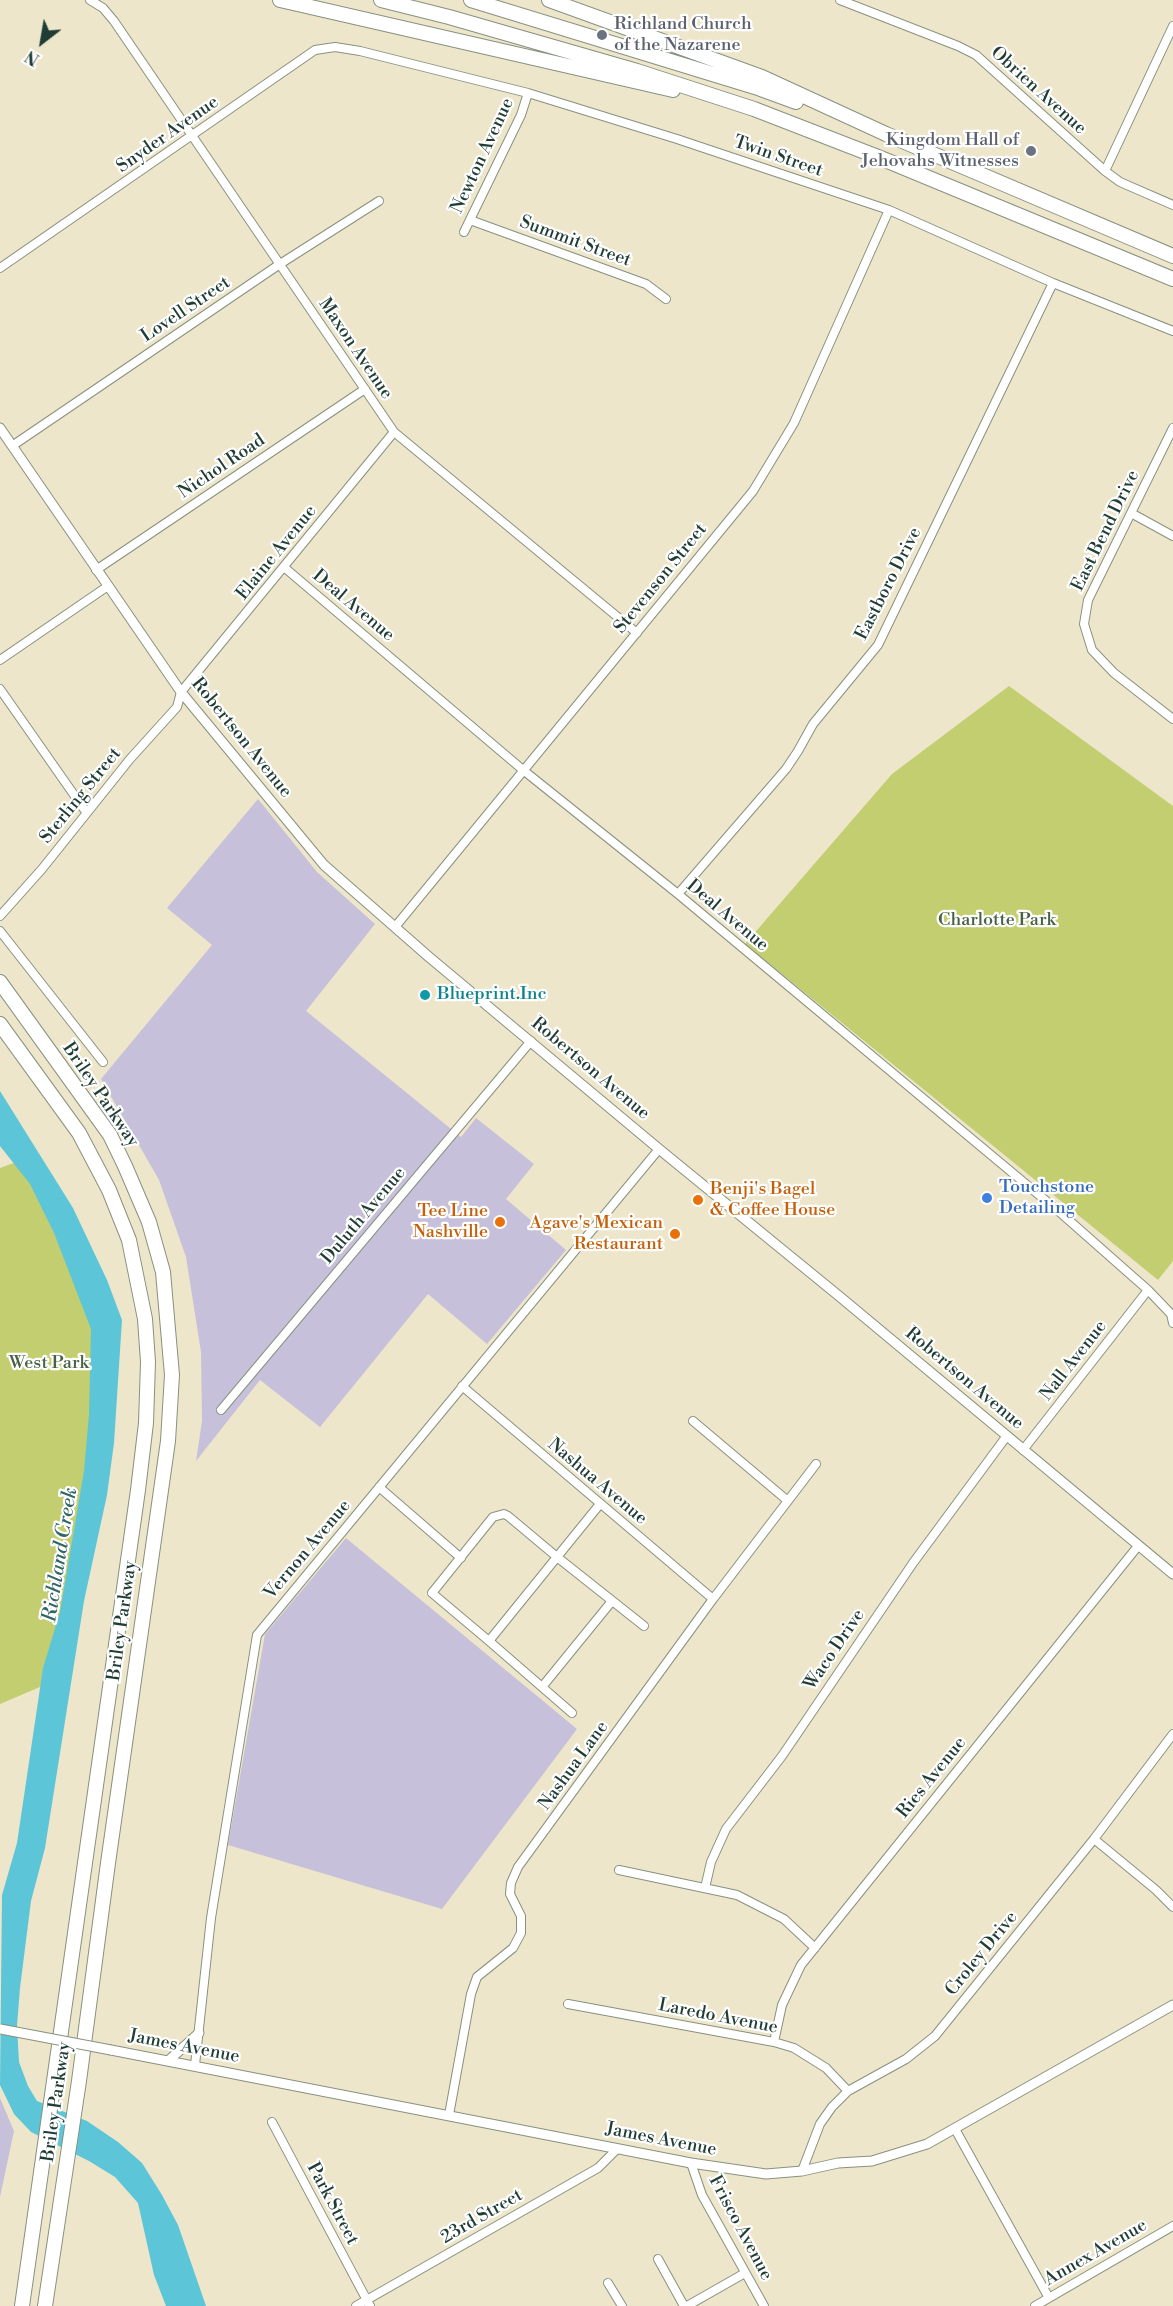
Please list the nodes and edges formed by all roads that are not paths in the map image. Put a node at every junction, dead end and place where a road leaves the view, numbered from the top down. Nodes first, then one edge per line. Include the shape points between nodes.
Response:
1 (90, 0) edge
2 (280, 0) edge
3 (381, 0) edge
4 (471, 0) edge
5 (549, 0) edge
6 (840, 0) edge
7 (867, 0) edge
8 (863, 9) junction
9 (1173, 26) edge
10 (360, 51) joint
11 (528, 93) junction
12 (733, 102) junction
13 (886, 134) junction
14 (193, 135) junction
15 (1105, 171) junction
16 (379, 201) dead end
17 (1173, 205) edge
18 (889, 210) junction
19 (470, 220) junction
20 (464, 232) dead end
21 (1173, 256) edge
22 (280, 264) junction
23 (0, 268) edge
24 (1173, 279) edge
25 (1053, 283) junction
26 (666, 299) dead end
27 (1173, 331) edge
28 (365, 389) junction
29 (0, 428) edge
30 (1173, 428) edge
31 (394, 432) junction
32 (12, 446) junction
33 (1131, 513) junction
34 (1173, 536) edge
35 (285, 568) junction
36 (96, 570) junction
37 (108, 586) junction
38 (637, 633) junction
39 (0, 660) edge
40 (0, 689) edge
41 (181, 692) junction
42 (1173, 719) edge
43 (523, 770) junction
44 (86, 812) junction
45 (678, 894) junction
46 (0, 916) edge
47 (395, 927) junction
48 (0, 932) edge
49 (0, 982) edge
50 (0, 1024) edge
51 (531, 1041) junction
52 (103, 1062) dead end
53 (659, 1149) junction
54 (1148, 1290) junction
55 (1173, 1323) edge
56 (462, 1386) junction
57 (221, 1410) dead end
58 (693, 1421) dead end
59 (1006, 1437) junction
60 (1023, 1450) junction
61 (816, 1464) dead end
62 (379, 1487) junction
63 (788, 1501) junction
64 (600, 1504) junction
65 (1138, 1545) junction
66 (557, 1557) junction
67 (461, 1558) junction
68 (1173, 1574) edge
69 (713, 1599) junction
70 (612, 1601) junction
71 (644, 1626) dead end
72 (489, 1641) junction
73 (542, 1687) junction
74 (572, 1713) dead end
75 (1173, 1734) edge
76 (1094, 1839) junction
77 (619, 1870) dead end
78 (705, 1888) junction
79 (1173, 1907) edge
80 (815, 1948) junction
81 (568, 2004) dead end
82 (1173, 2005) edge
83 (0, 2029) edge
84 (199, 2033) junction
85 (774, 2042) junction
86 (168, 2061) junction
87 (195, 2066) junction
88 (848, 2091) junction
89 (449, 2115) junction
90 (272, 2122) dead end
91 (955, 2129) junction
92 (617, 2149) junction
93 (691, 2163) junction
94 (802, 2171) junction
95 (1173, 2226) edge
96 (658, 2259) dead end
97 (745, 2273) junction
98 (608, 2283) dead end
99 (1048, 2298) junction
100 (368, 2303) edge
101 (22, 2306) edge
102 (45, 2306) edge
103 (356, 2306) edge
104 (622, 2306) edge
105 (685, 2306) edge
106 (764, 2306) edge
107 (1035, 2306) edge

1 - 14 street, Maxon Avenue via 114,21
2 - 12 highway
3 - 12 highway via 449,16
4 - 13 highway via 755,87
5 - 13 highway via 762,77
6 - 8 street, Obrien Avenue
7 - 8 street
8 - 15 street, Obrien Avenue via 976,55
9 - 15 street
10 - 11 street, Twin Street
10 - 14 street, Snyder Avenue via 335,47 315,50
11 - 18 street, Twin Street
11 - 19 street, Newton Avenue
12 - 24 highway via 878,157
13 - 21 highway
14 - 22 street, Maxon Avenue
14 - 23 street, Snyder Avenue
15 - 17 street, Obrien Avenue via 1120,182
16 - 22 street, Lovell Street
18 - 25 street, Twin Street
18 - 38 street, Stevenson Street via 794,423 753,491
19 - 20 street, Newton Avenue
19 - 26 street, Summit Street via 646,284
22 - 28 street, Maxon Avenue
22 - 32 street, Lovell Street
25 - 27 street, Twin Street
25 - 45 street, Eastboro Drive via 878,645 813,724 786,769
28 - 31 street, Maxon Avenue
28 - 36 street, Nichol Road
29 - 32 street, Robertson Avenue
30 - 33 street, East Bend Drive
31 - 35 street, Elaine Avenue
31 - 38 street, Maxon Avenue
32 - 36 street, Robertson Avenue
33 - 34 street
33 - 42 street, East Bend Drive via 1088,600 1084,624 1092,650 1114,673
35 - 41 street, Elaine Avenue
35 - 43 street, Deal Avenue
36 - 37 street, Robertson Avenue
37 - 39 street
37 - 41 street, Robertson Avenue
38 - 43 street, Stevenson Street
40 - 44 street
41 - 44 street, Sterling Street via 177,707
41 - 47 street, Robertson Avenue via 324,866
43 - 45 street, Deal Avenue
43 - 47 street, Stevenson Street
44 - 46 street, Sterling Street
45 - 54 street, Deal Avenue
47 - 51 street, Robertson Avenue
48 - 52 street
49 - 102 highway, Briley Parkway via 110,1135 125,1166 149,1222 164,1272 172,1375 168,1441
50 - 101 highway, Briley Parkway via 79,1133 109,1191 129,1240 145,1319 148,1362 138,1490
51 - 53 street, Robertson Avenue
51 - 57 street, Duluth Avenue
53 - 56 street, Vernon Avenue
53 - 59 street, Robertson Avenue
54 - 55 street, Deal Avenue via 1171,1314
54 - 60 street, Nall Avenue
56 - 62 street, Vernon Avenue
56 - 64 street, Nashua Avenue
58 - 63 street
59 - 60 street, Robertson Avenue
59 - 78 street, Waco Drive via 913,1563 782,1756 726,1829 711,1862
60 - 65 street, Robertson Avenue
61 - 63 street, Nashua Lane
62 - 67 street
62 - 84 street, Vernon Avenue via 257,1635 211,1918
63 - 69 street, Nashua Lane
64 - 66 street
64 - 69 street, Nashua Avenue
65 - 68 street, Robertson Avenue
65 - 80 street, Ries Avenue
66 - 67 street via 504,1514 494,1517
66 - 70 street
66 - 72 street
67 - 72 street via 432,1593
69 - 89 street, Nashua Lane via 518,1867 510,1894 521,1916 521,1933 513,1948 477,1977
70 - 71 street
70 - 73 street
72 - 73 street
73 - 74 street
75 - 76 street, Croley Drive
76 - 79 street
76 - 88 street, Croley Drive via 935,2036 906,2059
77 - 78 street
78 - 80 street via 736,1895 784,1919
80 - 85 street, Ries Avenue via 788,1990
81 - 85 street, Laredo Avenue
82 - 91 street, James Avenue
83 - 86 street, James Avenue, bridge
84 - 86 street
84 - 87 street, Vernon Avenue
85 - 88 street, Laredo Avenue via 794,2048 826,2068
86 - 87 street, James Avenue
87 - 89 street, James Avenue
88 - 94 street, Croley Drive via 820,2124
89 - 92 street, James Avenue
90 - 100 street, Park Street
91 - 94 street, James Avenue via 927,2144 872,2161
91 - 99 street
92 - 93 street, James Avenue
92 - 100 street, 23rd Street via 598,2168
93 - 94 street, James Avenue via 766,2174
93 - 97 street, Frisco Avenue via 702,2196
95 - 99 street, Annex Avenue
96 - 105 street
97 - 105 street
97 - 106 street, Frisco Avenue
98 - 104 street
99 - 107 street, Annex Avenue
100 - 103 street, 23rd Street

